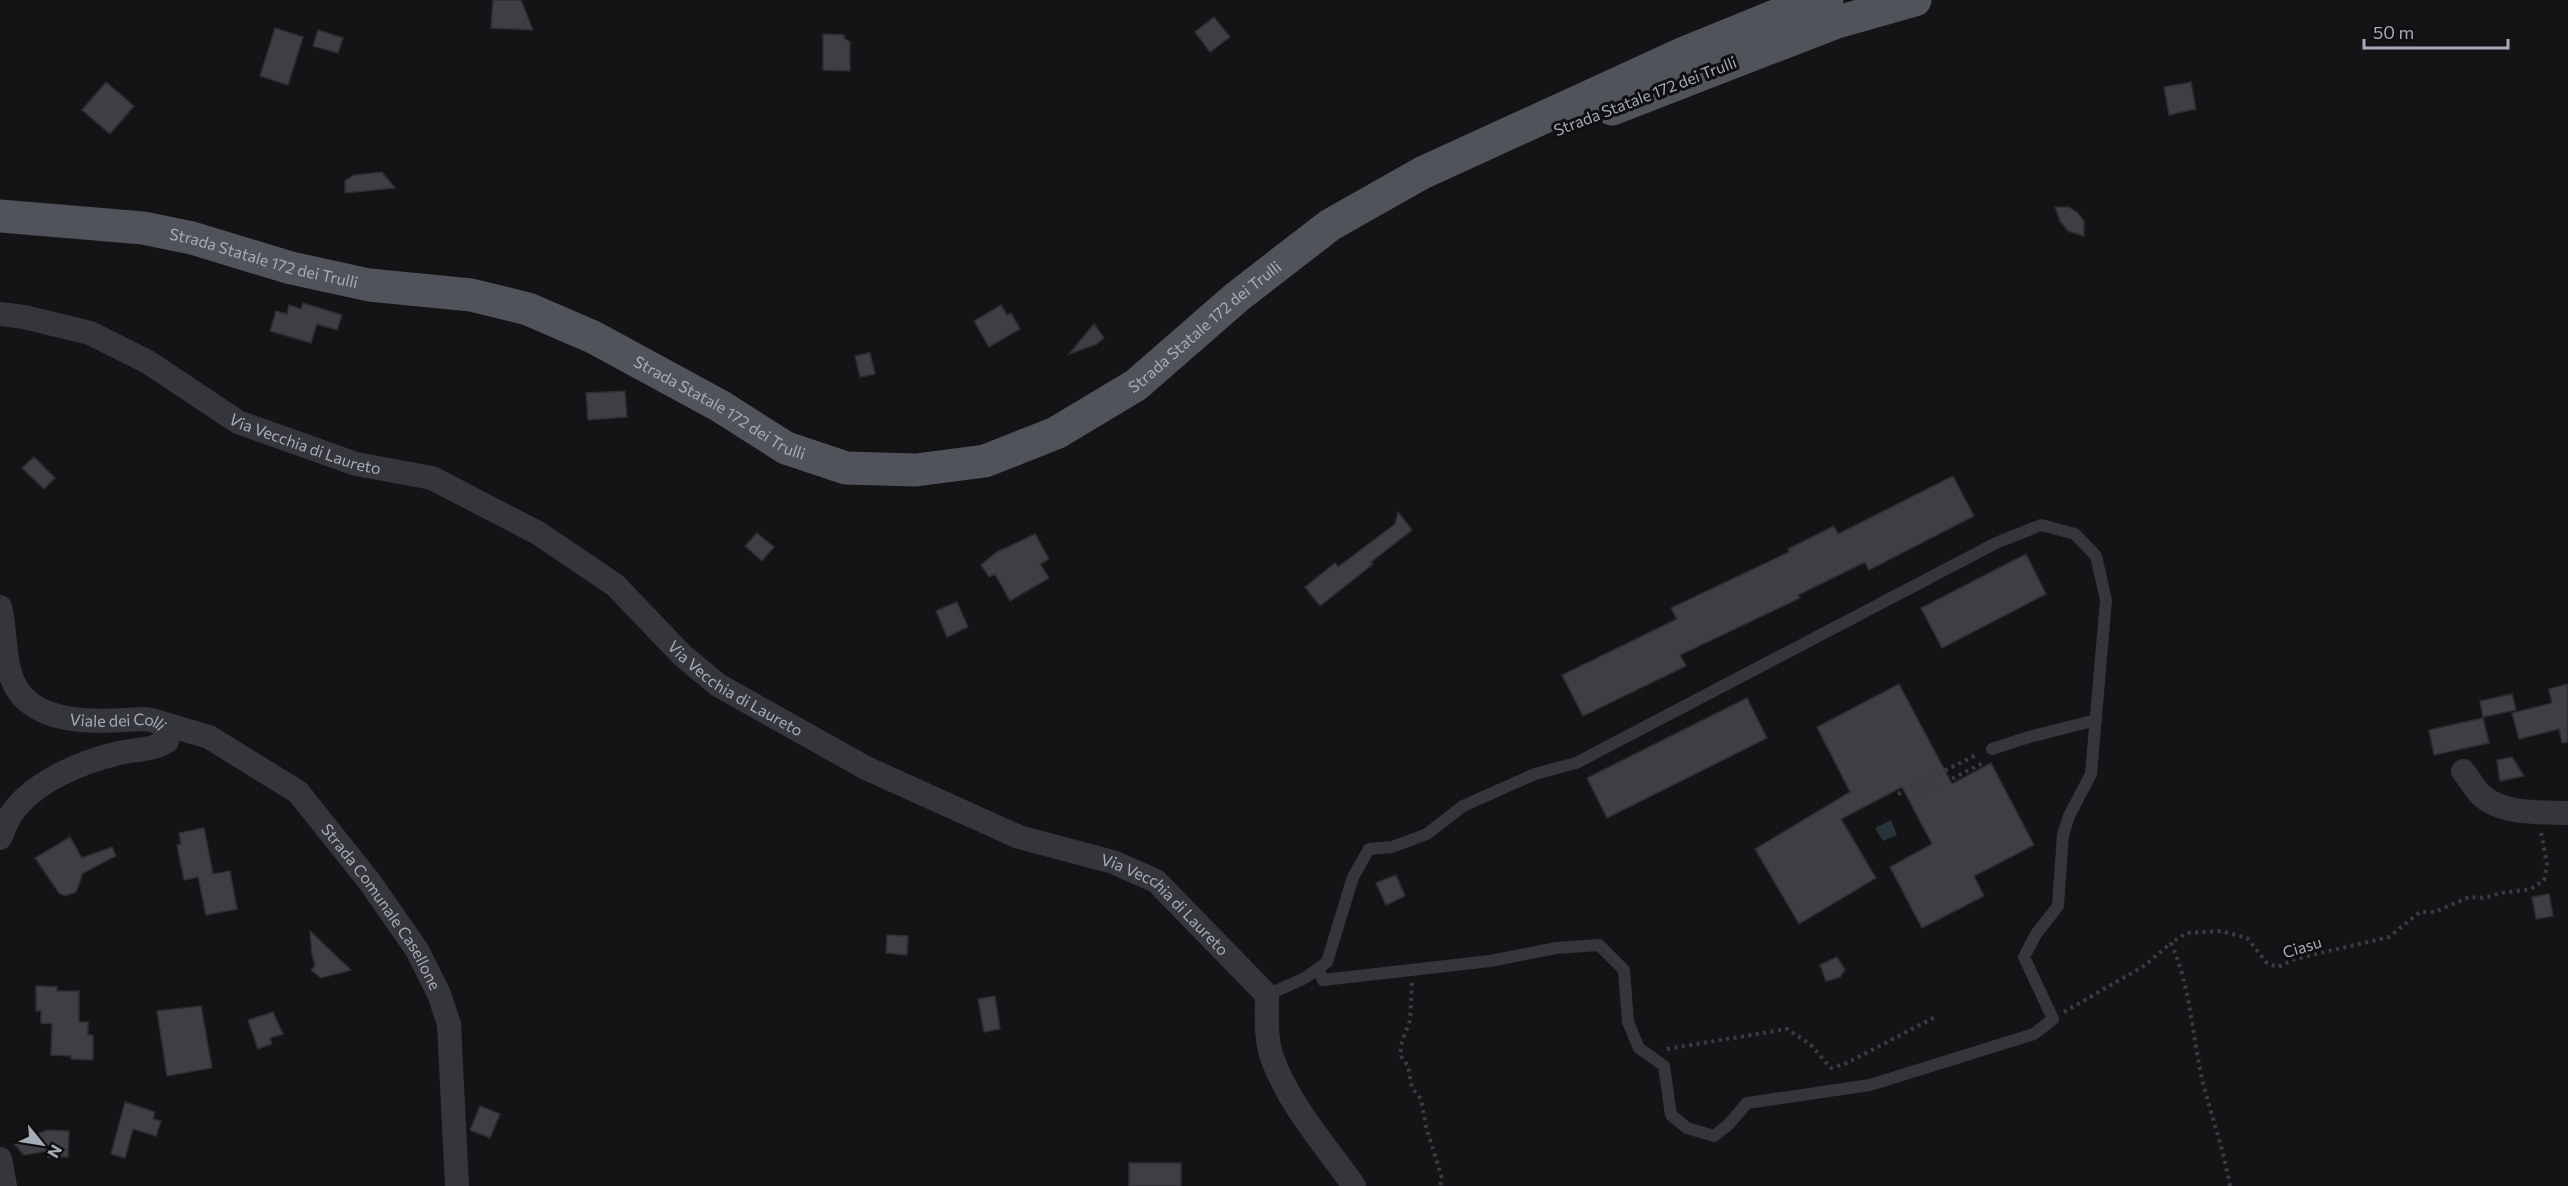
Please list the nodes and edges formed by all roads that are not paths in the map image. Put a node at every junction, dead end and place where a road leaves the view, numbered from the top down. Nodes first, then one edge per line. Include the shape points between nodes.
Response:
1 (1827, 0) edge
2 (1915, 0) edge
3 (1379, 200) junction
4 (0, 216) edge
5 (0, 314) edge
6 (0, 607) edge
7 (2096, 720) junction
8 (158, 722) junction
9 (1994, 748) road end
10 (2463, 771) dead end
11 (2568, 813) edge
12 (0, 838) edge
13 (1318, 969) junction
14 (1267, 995) junction
15 (0, 1159) edge
16 (5, 1186) edge
17 (457, 1186) edge
18 (1354, 1186) edge

1 - 3 main road, Strada Statale 172 dei Trulli via 1785,12 1684,53 1422,173
2 - 3 main road, Strada Statale 172 dei Trulli via 1834,22
3 - 4 main road, Strada Statale 172 dei Trulli via 1321,232 1237,297 1136,385 1056,433 986,460 916,470 846,468 786,448 720,406 592,337 528,309 471,295 369,285 143,228
5 - 14 street, Via Vecchia di Laureto via 90,333 148,362 238,422 356,464 432,478 538,533 615,585 682,655 718,685 866,768 1019,837 1113,862 1156,880
6 - 8 street, Viale dei Colli via 9,667 19,692 40,708 56,716 86,721
7 - 9 lane
7 - 13 lane via 2106,600 2096,556 2075,534 2041,525 1996,543 1576,763 1535,774 1463,806 1427,834 1392,847 1369,849 1353,877 1327,962
7 - 13 lane via 2091,774 2063,834 2058,906 2024,957 2053,1019 2034,1034 1870,1085 1748,1103 1714,1136 1687,1128 1671,1115 1664,1066 1639,1048 1628,1022 1624,970 1599,945 1323,980
8 - 12 street, Viale dei Colli via 167,732 167,741 157,748 99,758 32,792 11,814
8 - 17 street, Strada Comunale Casellone via 209,737 298,792 369,881 417,950 449,1024
10 - 11 street via 2482,796 2498,806
13 - 14 lane
14 - 18 street via 1267,1032 1273,1060 1296,1105
15 - 16 street

